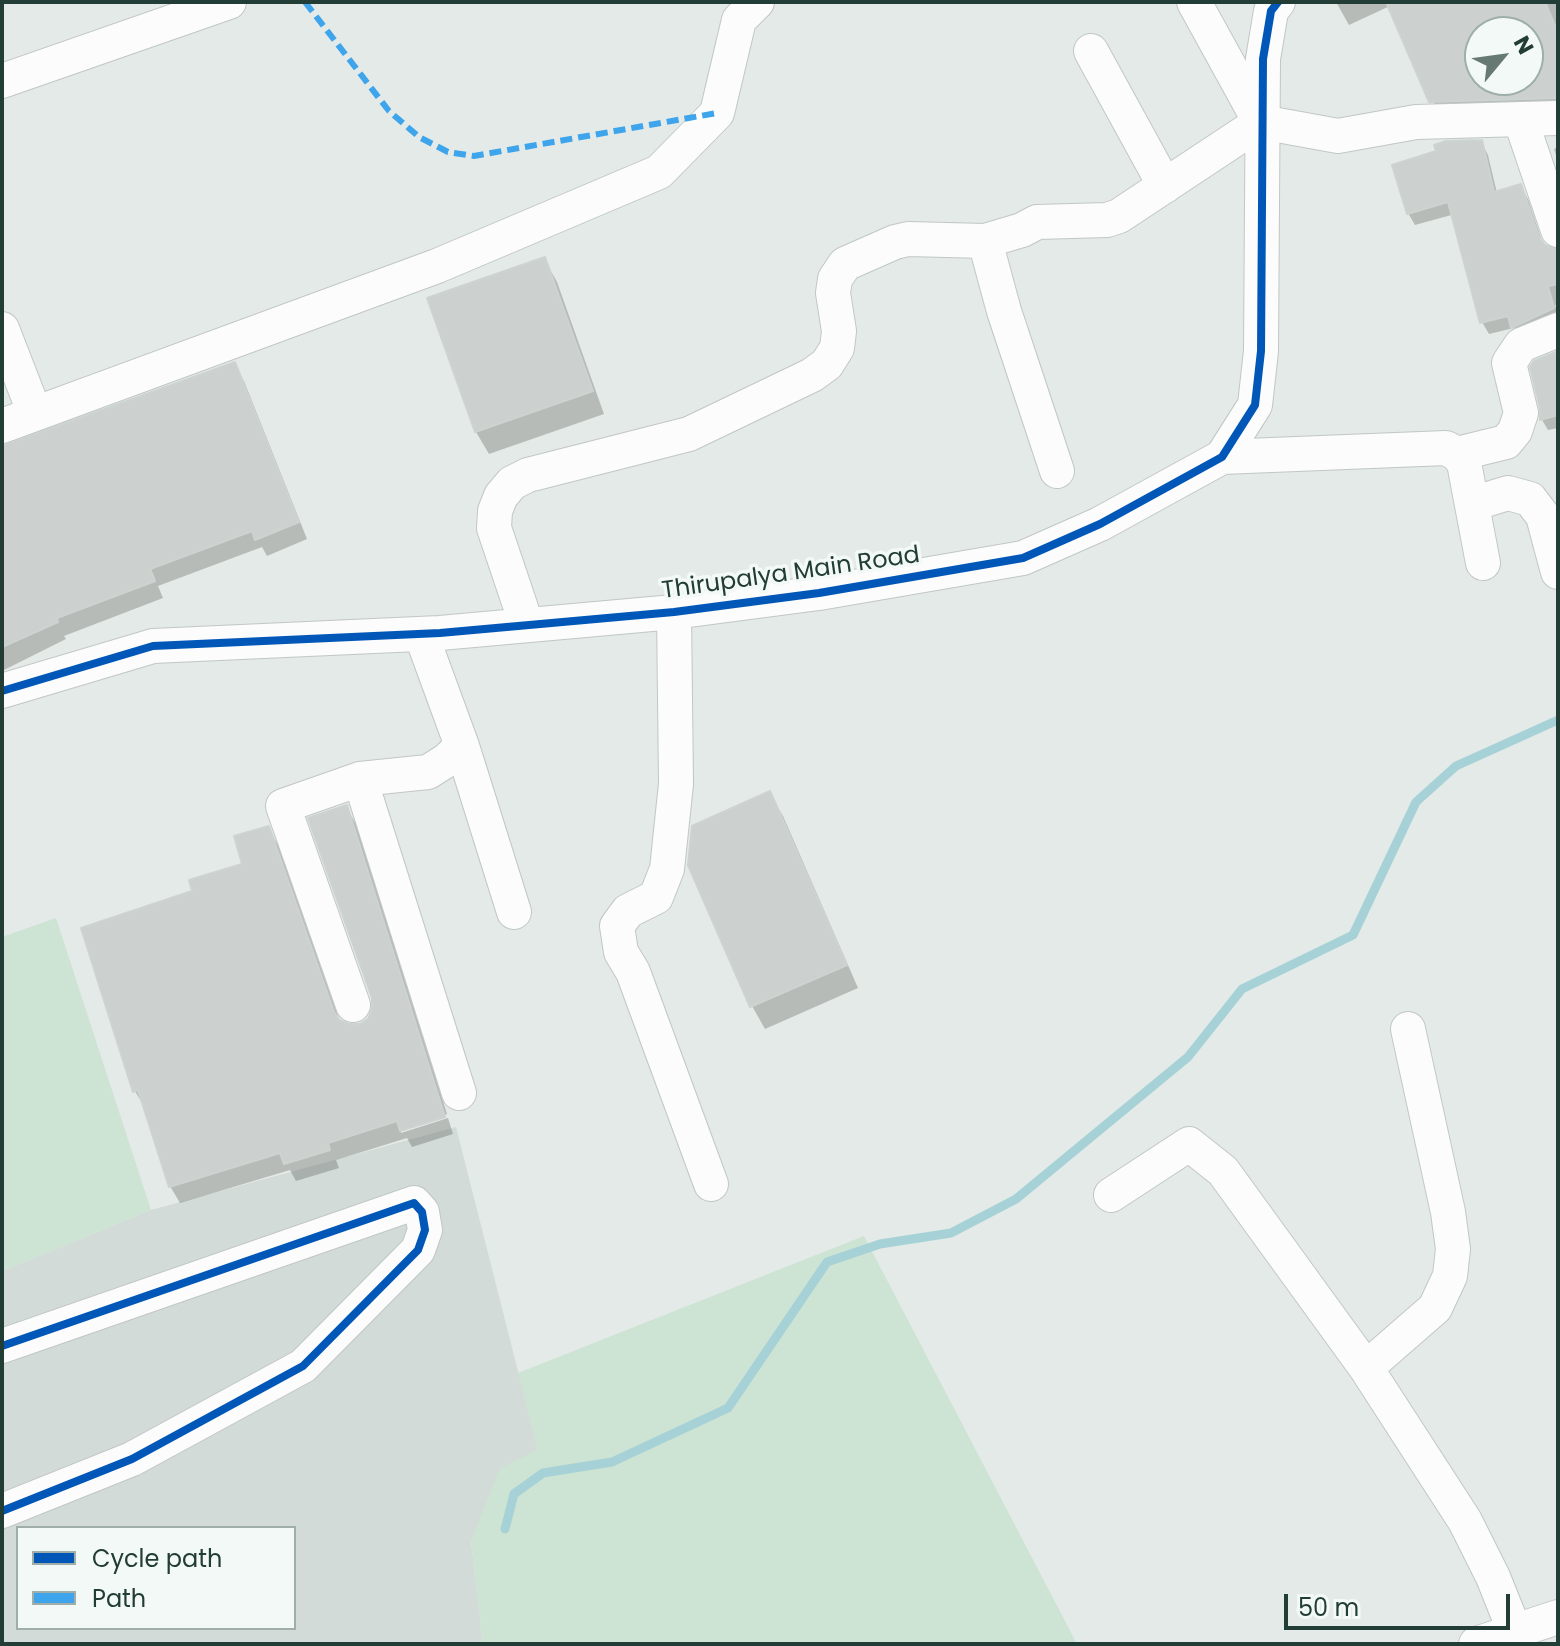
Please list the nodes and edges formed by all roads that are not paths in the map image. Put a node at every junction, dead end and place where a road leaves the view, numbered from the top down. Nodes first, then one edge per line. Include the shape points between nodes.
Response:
1 (229, 2) edge
2 (757, 2) edge
3 (1194, 2) edge
4 (1273, 5) edge
5 (150, 14) edge
6 (1091, 51) dead end
7 (2, 81) edge
8 (1558, 118) edge
9 (1521, 121) junction
10 (1261, 122) junction
11 (1165, 186) junction
12 (1558, 230) edge
13 (985, 241) junction
14 (2, 329) edge
15 (1558, 330) edge
16 (35, 414) junction
17 (2, 426) edge
18 (1457, 454) junction
19 (1222, 457) junction
20 (1057, 471) dead end
21 (1472, 504) junction
22 (1557, 561) edge
23 (1483, 563) dead end
24 (674, 612) junction
25 (526, 623) junction
26 (421, 634) junction
27 (2, 691) edge
28 (462, 746) junction
29 (360, 779) junction
30 (514, 912) dead end
31 (353, 1005) dead end
32 (1408, 1029) dead end
33 (459, 1093) dead end
34 (711, 1184) dead end
35 (1111, 1195) dead end
36 (2, 1346) edge
37 (1366, 1368) junction
38 (2, 1511) edge
39 (1558, 1617) edge
40 (1516, 1638) edge
41 (1476, 1644) edge

1 - 5 street
2 - 16 street via 739,20 717,113 659,172 437,266
3 - 10 street
4 - 10 street, Thirupalya Main Road via 1263,59
5 - 7 street
6 - 11 street
8 - 9 street
9 - 10 street via 1416,122 1338,136
9 - 12 street
10 - 11 street
10 - 19 street, Thirupalya Main Road via 1261,351 1255,405
11 - 13 street via 1107,220 1037,222
13 - 20 street
13 - 25 street via 908,239 845,264 833,293 837,348 812,375 677,438 512,483 495,511 494,528
14 - 16 street
15 - 18 street via 1521,345 1509,363 1521,413 1515,431 1506,442
16 - 17 street
18 - 19 street via 1434,447
18 - 21 street via 1464,463
19 - 24 street, Thirupalya Main Road via 1100,524 1023,558
21 - 22 street via 1508,493 1530,499 1543,516
21 - 23 street
24 - 25 street, Thirupalya Main Road
24 - 34 street via 676,784 667,869 656,897 628,911 617,926 621,952
25 - 26 street, Thirupalya Main Road
26 - 27 street, Thirupalya Main Road via 153,646
26 - 28 street
28 - 29 street via 428,772
28 - 30 street
29 - 31 street via 283,806
29 - 33 street
32 - 37 street via 1448,1212 1450,1276 1435,1308
35 - 37 street via 1189,1144 1223,1171
36 - 38 street via 414,1203 422,1212 425,1230 418,1250 303,1366 132,1459
37 - 40 street via 1465,1521
39 - 40 street
40 - 41 street

